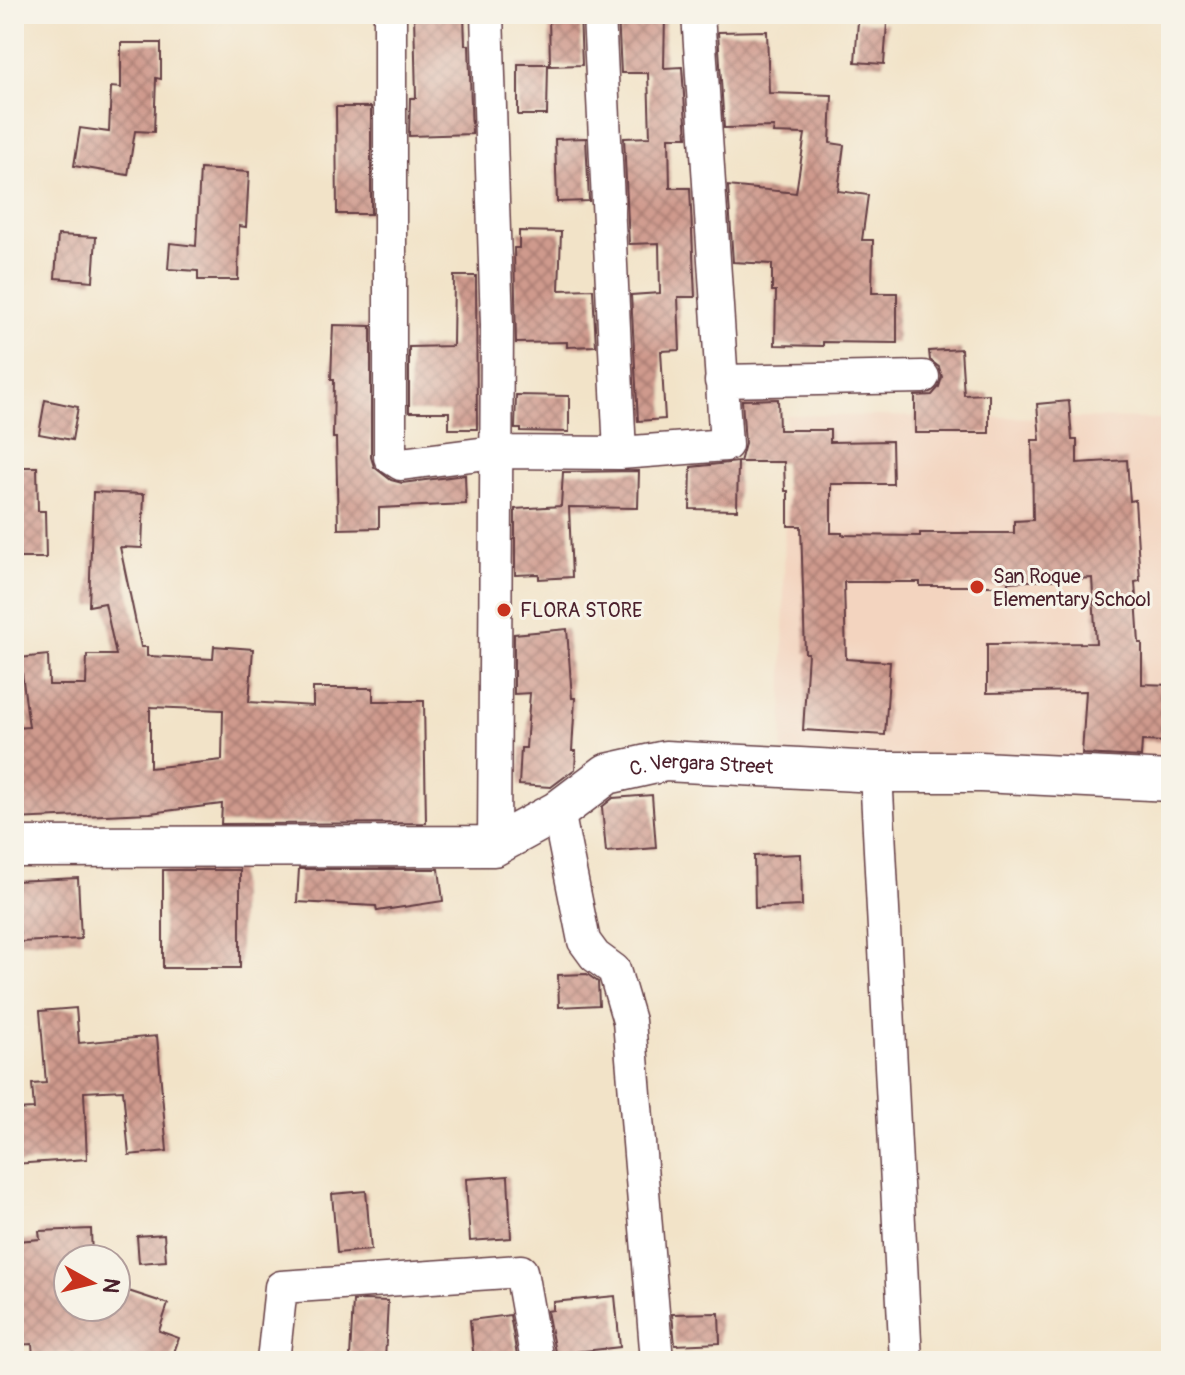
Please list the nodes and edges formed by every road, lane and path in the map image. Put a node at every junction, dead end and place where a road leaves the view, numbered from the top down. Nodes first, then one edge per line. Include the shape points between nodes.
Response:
1 (390, 14) edge
2 (487, 14) edge
3 (599, 14) edge
4 (698, 14) edge
5 (923, 377) dead end
6 (721, 381) junction
7 (495, 452) junction
8 (620, 453) junction
9 (876, 772) junction
10 (1171, 781) edge
11 (558, 811) junction
12 (494, 846) junction
13 (14, 847) edge
14 (273, 1361) edge
15 (537, 1361) edge
16 (657, 1361) edge
17 (906, 1361) edge

1 - 7 street via 390,457 401,464
2 - 7 street via 497,325
3 - 8 street
4 - 6 street
5 - 6 street
6 - 8 street via 726,445
7 - 8 street
7 - 12 street
9 - 10 street, C. Vergara Street
9 - 11 street, C. Vergara Street via 665,761 607,774
9 - 17 street
11 - 12 street, C. Vergara Street
11 - 16 street via 584,941 614,970 629,1021
12 - 13 street, C. Vergara Street
14 - 15 street via 281,1287 521,1271

